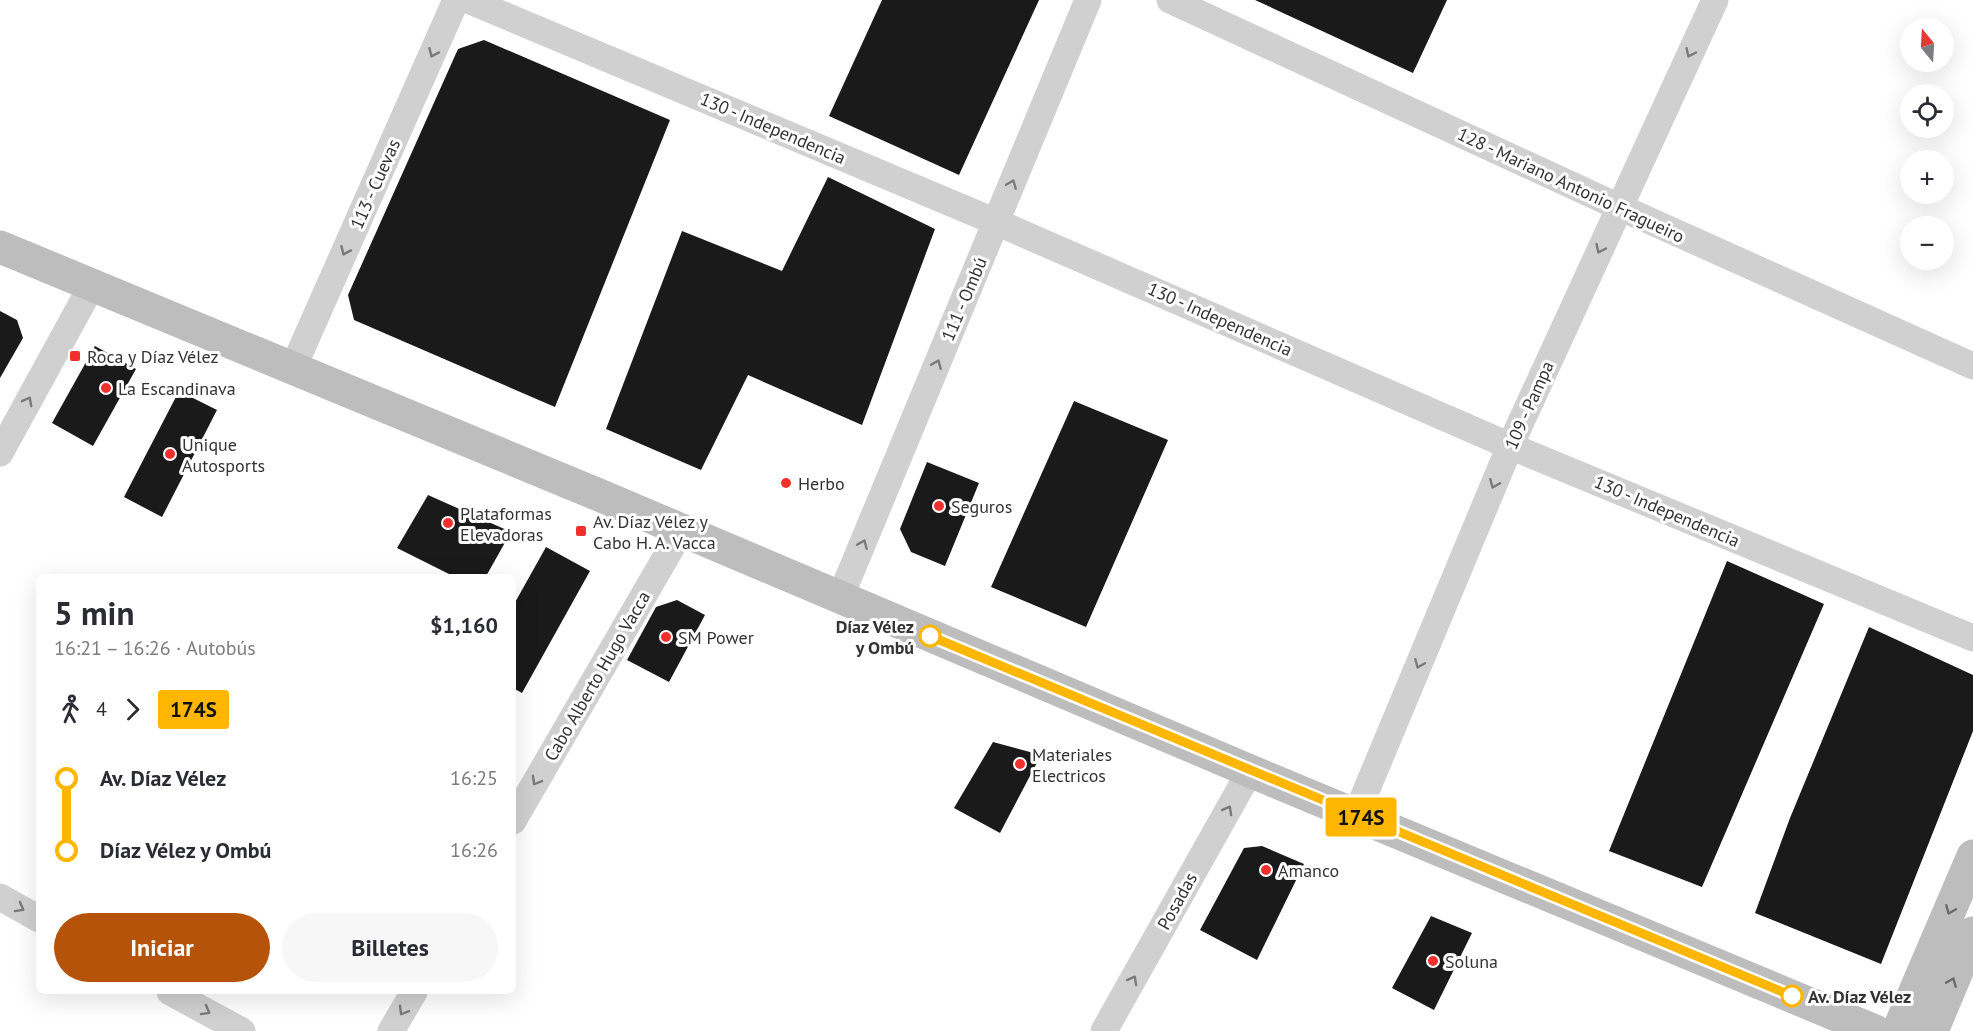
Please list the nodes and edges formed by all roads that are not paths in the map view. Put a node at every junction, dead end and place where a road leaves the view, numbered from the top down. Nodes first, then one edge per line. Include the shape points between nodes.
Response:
1 (456, 0) edge
2 (468, 0) edge
3 (1088, 0) edge
4 (1170, 0) edge
5 (1715, 0) edge
6 (1620, 207) junction
7 (996, 222) junction
8 (0, 247) edge
9 (92, 285) junction
10 (1973, 366) edge
11 (293, 368) junction
12 (1510, 446) junction
13 (0, 453) edge
14 (681, 531) junction
15 (840, 598) junction
16 (1973, 638) edge
17 (1250, 771) junction
18 (1356, 815) junction
19 (516, 816) edge
20 (1973, 856) edge
21 (0, 897) edge
22 (36, 917) edge
23 (1973, 933) edge
24 (174, 994) edge
25 (413, 994) edge
26 (242, 1031) edge
27 (391, 1031) edge
28 (1104, 1031) edge
29 (1875, 1031) edge
30 (1898, 1031) edge
31 (1932, 1031) edge

1 -> 11 street, 113 - Cuevas
2 - 7 street, 130 - Independencia
7 -> 3 street, 111 - Ombú
4 - 6 street, 128 - Mariano Antonio Fragueiro
5 -> 6 street, 109 - Pampa
6 - 10 street, 128 - Mariano Antonio Fragueiro
6 -> 12 street, 109 - Pampa
7 - 12 street, 130 - Independencia
15 -> 7 street, 111 - Ombú
8 - 9 main road
9 - 11 main road
13 -> 9 street
11 - 14 main road
12 - 16 street, 130 - Independencia
12 -> 18 street, 109 - Pampa
14 - 15 main road
14 -> 19 street, Cabo Alberto Hugo Vacca
15 - 17 main road
17 - 18 main road
28 -> 17 street, Posadas
18 - 29 main road
20 -> 30 main road
21 -> 22 street
31 -> 23 main road
24 -> 26 street
25 -> 27 street

